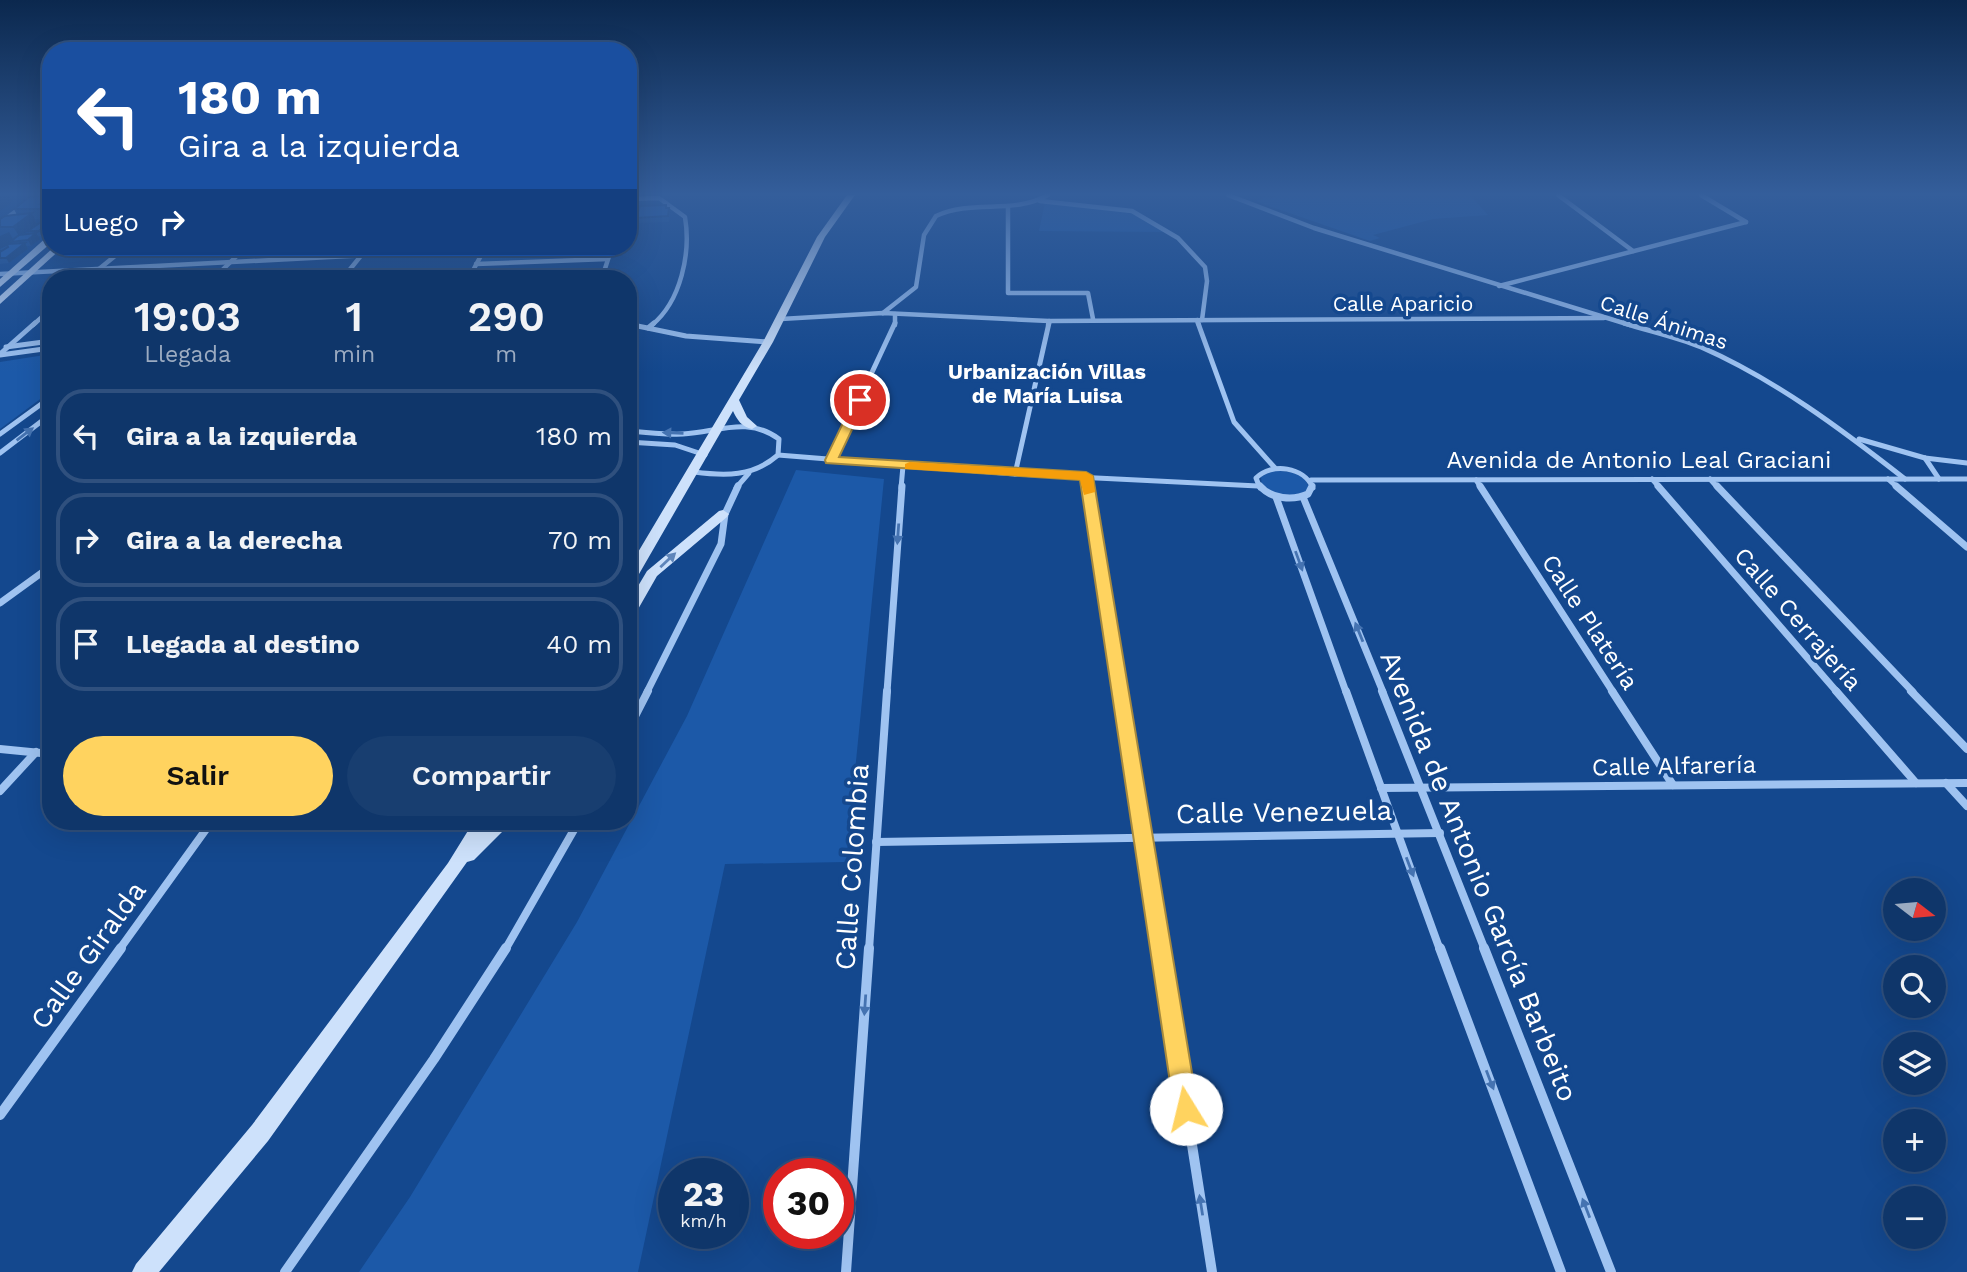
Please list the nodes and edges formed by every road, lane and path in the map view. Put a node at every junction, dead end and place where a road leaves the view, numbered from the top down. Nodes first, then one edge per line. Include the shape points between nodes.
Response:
1 (33, 254) edge
2 (684, 254) edge
3 (813, 254) edge
4 (921, 254) edge
5 (1008, 254) edge
6 (1193, 254) edge
7 (1399, 254) edge
8 (1620, 254) edge
9 (49, 256) edge
10 (115, 256) edge
11 (236, 256) edge
12 (336, 256) edge
13 (361, 256) edge
14 (480, 256) edge
15 (609, 256) edge
16 (608, 259) junction
17 (232, 260) junction
18 (476, 264) junction
19 (101, 267) junction
20 (33, 270) junction
21 (97, 270) edge
22 (222, 270) edge
23 (350, 270) edge
24 (473, 270) edge
25 (605, 270) edge
26 (13, 273) junction
27 (0, 274) edge
28 (0, 284) edge
29 (1497, 286) junction
30 (0, 301) edge
31 (883, 313) junction
32 (895, 314) junction
33 (42, 316) edge
34 (1604, 318) junction
35 (781, 319) junction
36 (1093, 319) junction
37 (1200, 320) junction
38 (1049, 321) junction
39 (637, 326) edge
40 (648, 328) junction
41 (42, 342) edge
42 (768, 342) junction
43 (2, 348) edge
44 (42, 349) edge
45 (0, 355) edge
46 (734, 400) junction
47 (42, 404) edge
48 (42, 421) edge
49 (752, 426) junction
50 (718, 428) junction
51 (637, 431) edge
52 (0, 434) edge
53 (1845, 434) junction
54 (637, 443) edge
55 (0, 453) edge
56 (705, 455) junction
57 (778, 455) junction
58 (1925, 458) junction
59 (831, 460) junction
60 (1967, 463) edge
61 (903, 466) junction
62 (1275, 468) junction
63 (694, 472) junction
64 (748, 473) junction
65 (1016, 474) junction
66 (1086, 476) junction
67 (1710, 479) junction
68 (1887, 479) junction
69 (1905, 479) junction
70 (1939, 479) junction
71 (1967, 479) edge
72 (1311, 480) junction
73 (1475, 480) junction
74 (1652, 480) junction
75 (1258, 486) junction
76 (1276, 497) junction
77 (1303, 497) junction
78 (723, 514) junction
79 (1967, 547) edge
80 (637, 566) edge
81 (42, 573) edge
82 (637, 600) edge
83 (0, 603) edge
84 (637, 712) edge
85 (0, 749) edge
86 (1967, 749) edge
87 (36, 752) junction
88 (42, 753) edge
89 (1916, 783) junction
90 (1946, 783) junction
91 (1967, 783) edge
92 (1673, 785) junction
93 (1381, 788) junction
94 (1422, 788) junction
95 (0, 791) edge
96 (1967, 806) edge
97 (206, 830) edge
98 (477, 830) edge
99 (495, 830) edge
100 (574, 830) edge
101 (1440, 833) junction
102 (1397, 834) junction
103 (1142, 837) junction
104 (876, 842) junction
105 (454, 868) junction
106 (0, 1115) edge
107 (144, 1272) edge
108 (285, 1272) edge
109 (846, 1272) edge
110 (1212, 1272) edge
111 (1561, 1272) edge
112 (1611, 1272) edge

1 - 26 main road
2 - 40 street via 671,304
3 - 35 main road
4 - 31 street via 916,287
5 - 36 street via 1008,293 1088,293
6 - 37 street via 1205,267 1208,281
7 - 29 street, Calle Ánimas
8 - 29 street
9 - 20 main road
10 - 19 street
11 - 17 street
12 - 17 street
13 - 23 street
14 - 18 street
15 - 16 street
16 - 18 street
16 - 25 street
17 - 19 street
17 - 22 street
18 - 24 street
19 - 20 street
19 - 21 street
20 - 26 street
20 - 30 main road
26 - 27 street
26 - 28 main road
29 - 34 street, Calle Ánimas
31 - 32 street, Calle Aparicio
31 - 35 street, Calle Aparicio
32 - 38 street, Calle Aparicio
32 - 59 street via 895,326
33 - 43 street
34 - 37 street, Calle Aparicio
34 - 53 street, Calle Ánimas via 1698,346 1744,366
35 - 42 main road
36 - 37 street, Calle Aparicio
36 - 38 street, Calle Aparicio
37 - 62 street via 1234,422
38 - 65 street
39 - 40 street
40 - 42 street via 686,336
41 - 43 street
42 - 46 main road
43 - 45 street
44 - 45 street
46 - 49 main road via 742,419
46 - 50 main road
47 - 52 street
55 -> 48 street
49 - 50 street
49 - 57 street via 779,439
50 -> 51 street via 683,434
50 - 56 main road
53 - 58 street
53 - 69 street, Calle Ánimas
54 - 56 street via 675,445
56 - 63 main road
57 - 59 street
57 - 64 street
58 - 60 street
58 - 70 street
59 - 61 street
61 - 65 street
61 -> 104 street, Calle Colombia
62 - 72 street, Avenida de Antonio Leal Graciani via 1294,470
62 - 75 street via 1259,474
63 - 64 street
63 - 80 main road
64 - 78 street via 733,488
65 - 66 street
66 - 75 street
66 - 103 street
67 - 68 street, Avenida de Antonio Leal Graciani
67 - 74 street, Avenida de Antonio Leal Graciani
67 - 86 street, Calle Cerrajería
68 - 69 street, Avenida de Antonio Leal Graciani
68 - 79 street
69 - 70 street, Avenida de Antonio Leal Graciani
70 - 71 street, Avenida de Antonio Leal Graciani
72 - 73 street, Avenida de Antonio Leal Graciani
72 - 77 street via 1312,489
73 - 74 street, Avenida de Antonio Leal Graciani
73 - 92 street, Calle Platería
74 - 89 street, Calle Cerrajería
75 - 76 street
76 - 77 street
76 -> 93 street, Avenida de Antonio García Barbeito
94 -> 77 street, Avenida de Antonio García Barbeito
82 -> 78 main road via 652,574
78 - 84 street via 721,544
81 - 83 street
85 - 87 street
87 - 88 street
87 - 95 street
89 - 90 street, Calle Alfarería
89 - 92 street, Calle Alfarería
90 - 91 street, Calle Alfarería
90 - 96 street
92 - 94 street, Calle Alfarería
93 - 94 street, Calle Alfarería
93 - 102 street, Avenida de Antonio García Barbeito
94 - 101 street, Avenida de Antonio García Barbeito
97 - 106 street, Calle Giralda
98 - 105 main road
99 - 105 main road
100 - 108 street via 493,970
101 - 102 street, Calle Venezuela
112 -> 101 street, Avenida de Antonio García Barbeito
102 - 103 street, Calle Venezuela
102 -> 111 street, Avenida de Antonio García Barbeito
103 - 104 street, Calle Venezuela
110 -> 103 street
104 -> 109 street, Calle Colombia
105 - 107 main road via 260,1133

